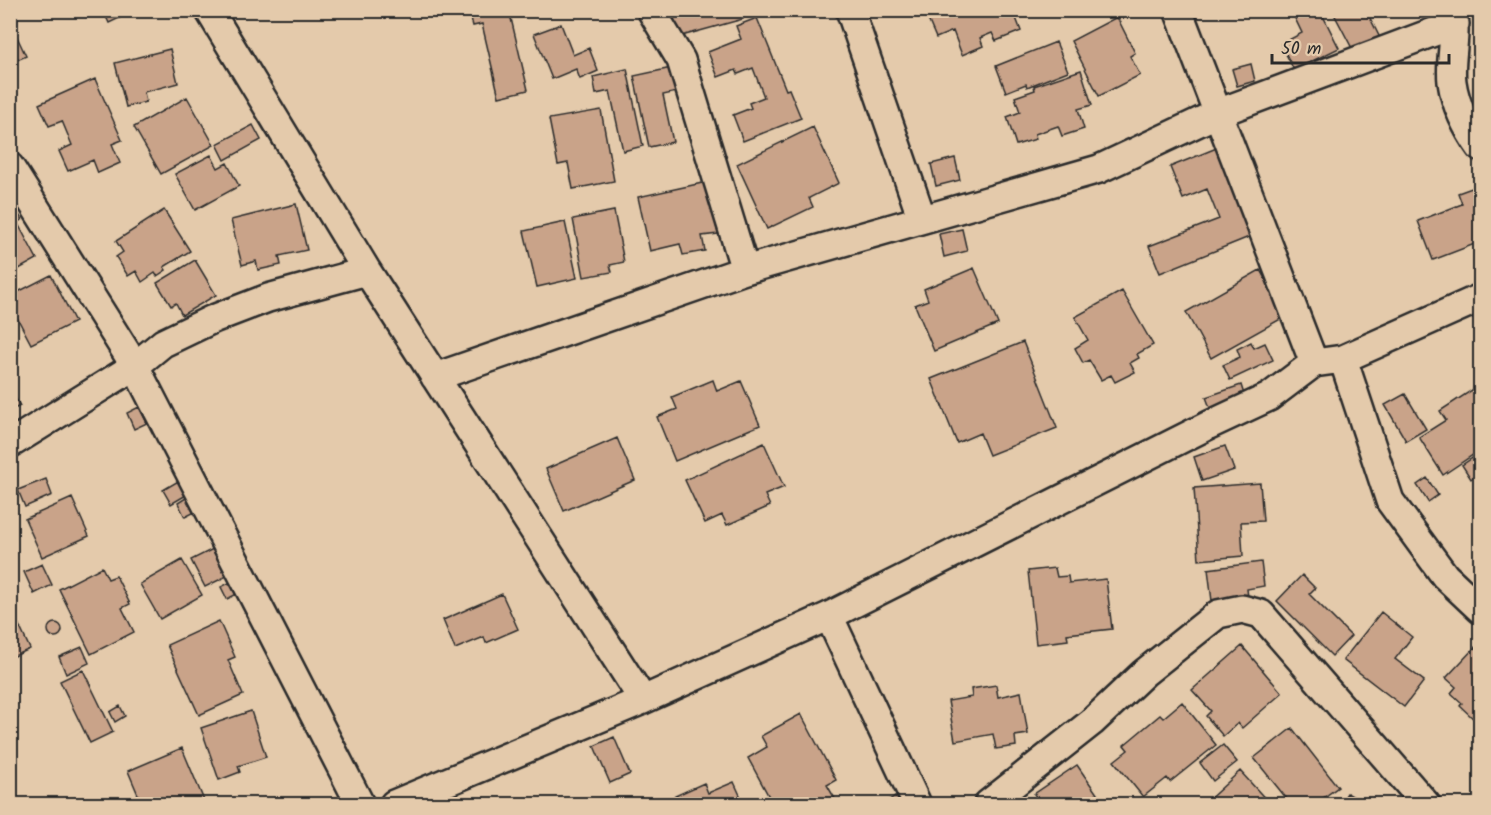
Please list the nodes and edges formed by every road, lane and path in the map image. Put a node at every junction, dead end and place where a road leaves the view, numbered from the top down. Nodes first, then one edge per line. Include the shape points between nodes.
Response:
1 (209, 10) edge
2 (651, 10) edge
3 (850, 10) edge
4 (1178, 10) edge
5 (1453, 17) edge
6 (1218, 113) junction
7 (1480, 147) edge
8 (10, 167) edge
9 (922, 219) junction
10 (745, 270) junction
11 (368, 271) junction
12 (1480, 298) edge
13 (1343, 360) junction
14 (1314, 363) junction
15 (135, 366) junction
16 (435, 377) junction
17 (10, 444) edge
18 (1480, 609) edge
19 (830, 616) junction
20 (643, 700) junction
21 (360, 804) edge
22 (394, 804) edge
23 (916, 804) edge
24 (988, 804) edge
25 (1426, 804) edge

1 - 11 street
2 - 10 street via 681,60
3 - 9 street
4 - 6 street
5 - 6 street
5 - 7 street via 1452,81 1468,129
6 - 9 street via 1099,169
6 - 14 street
8 - 15 street
9 - 10 street
10 - 16 street
11 - 15 street via 268,298 213,319 163,343
11 - 16 street
12 - 13 street
13 - 14 street
13 - 18 street via 1390,501 1445,576
14 - 19 street via 1269,398
15 - 17 street
15 - 21 street
16 - 20 street
19 - 20 street
19 - 23 street
20 - 22 street
24 - 25 street via 1092,722 1144,673 1218,614 1242,609 1261,614

